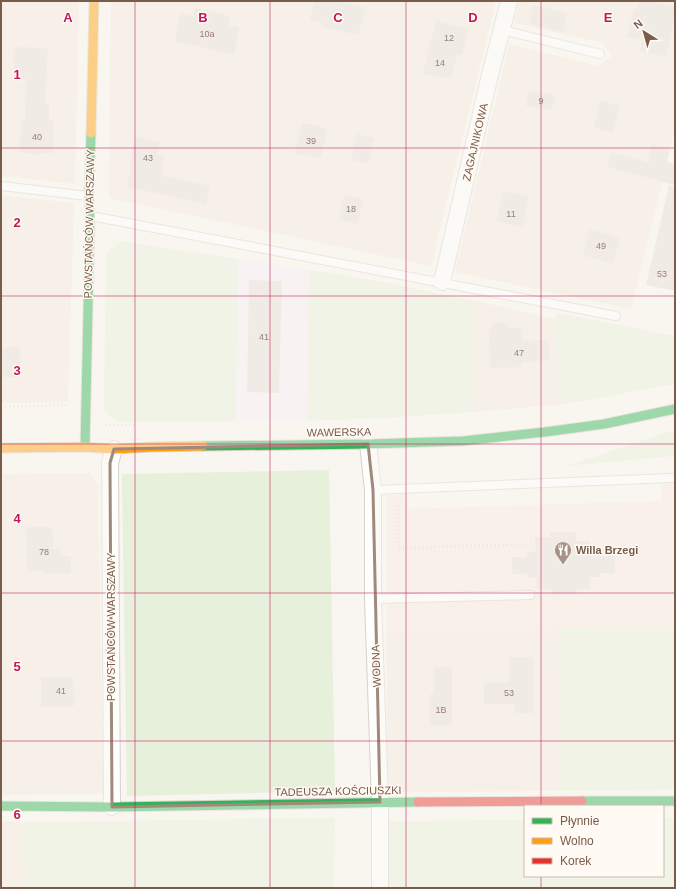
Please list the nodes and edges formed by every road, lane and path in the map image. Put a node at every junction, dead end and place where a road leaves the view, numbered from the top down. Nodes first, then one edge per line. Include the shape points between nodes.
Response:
1 (94, 1) edge
2 (509, 1) edge
3 (502, 30) junction
4 (600, 54) dead end
5 (1, 186) edge
6 (88, 196) junction
7 (90, 216) junction
8 (442, 282) junction
9 (616, 316) dead end
10 (71, 405) dead end
11 (1, 407) edge
12 (675, 409) edge
13 (101, 425) dead end
14 (143, 426) dead end
15 (368, 444) junction
16 (85, 447) junction
17 (1, 448) edge
18 (114, 449) junction
19 (671, 478) dead end
20 (399, 489) junction
21 (373, 490) junction
22 (535, 544) dead end
23 (530, 595) dead end
24 (374, 599) junction
25 (675, 801) edge
26 (380, 802) junction
27 (1, 806) edge
28 (112, 807) junction
29 (380, 888) edge

1 - 6 street, POWSTAŃCÓW WARSZAWY
2 - 3 street, ZAGAJNIKOWA
3 - 4 lane
3 - 8 street, ZAGAJNIKOWA
5 - 6 lane
6 - 7 street, POWSTAŃCÓW WARSZAWY
7 - 8 lane
7 - 16 street, POWSTAŃCÓW WARSZAWY
8 - 9 lane
10 - 11 path
12 - 15 street, WAWERSKA via 604,424 545,432 463,441
13 - 14 path
15 - 18 street, WAWERSKA via 150,446
15 - 21 street, WODNA
16 - 17 street, WAWERSKA
16 - 18 street, WAWERSKA
18 - 28 street, POWSTAŃCÓW WARSZAWY via 110,463
19 - 20 lane
20 - 21 lane
20 - 22 path via 398,548
21 - 24 street, WODNA
23 - 24 lane
24 - 26 street, WODNA
25 - 26 street, TADEUSZA KOŚCIUSZKI
26 - 28 street, TADEUSZA KOŚCIUSZKI
26 - 29 street, WODNA
27 - 28 street, TADEUSZA KOŚCIUSZKI

